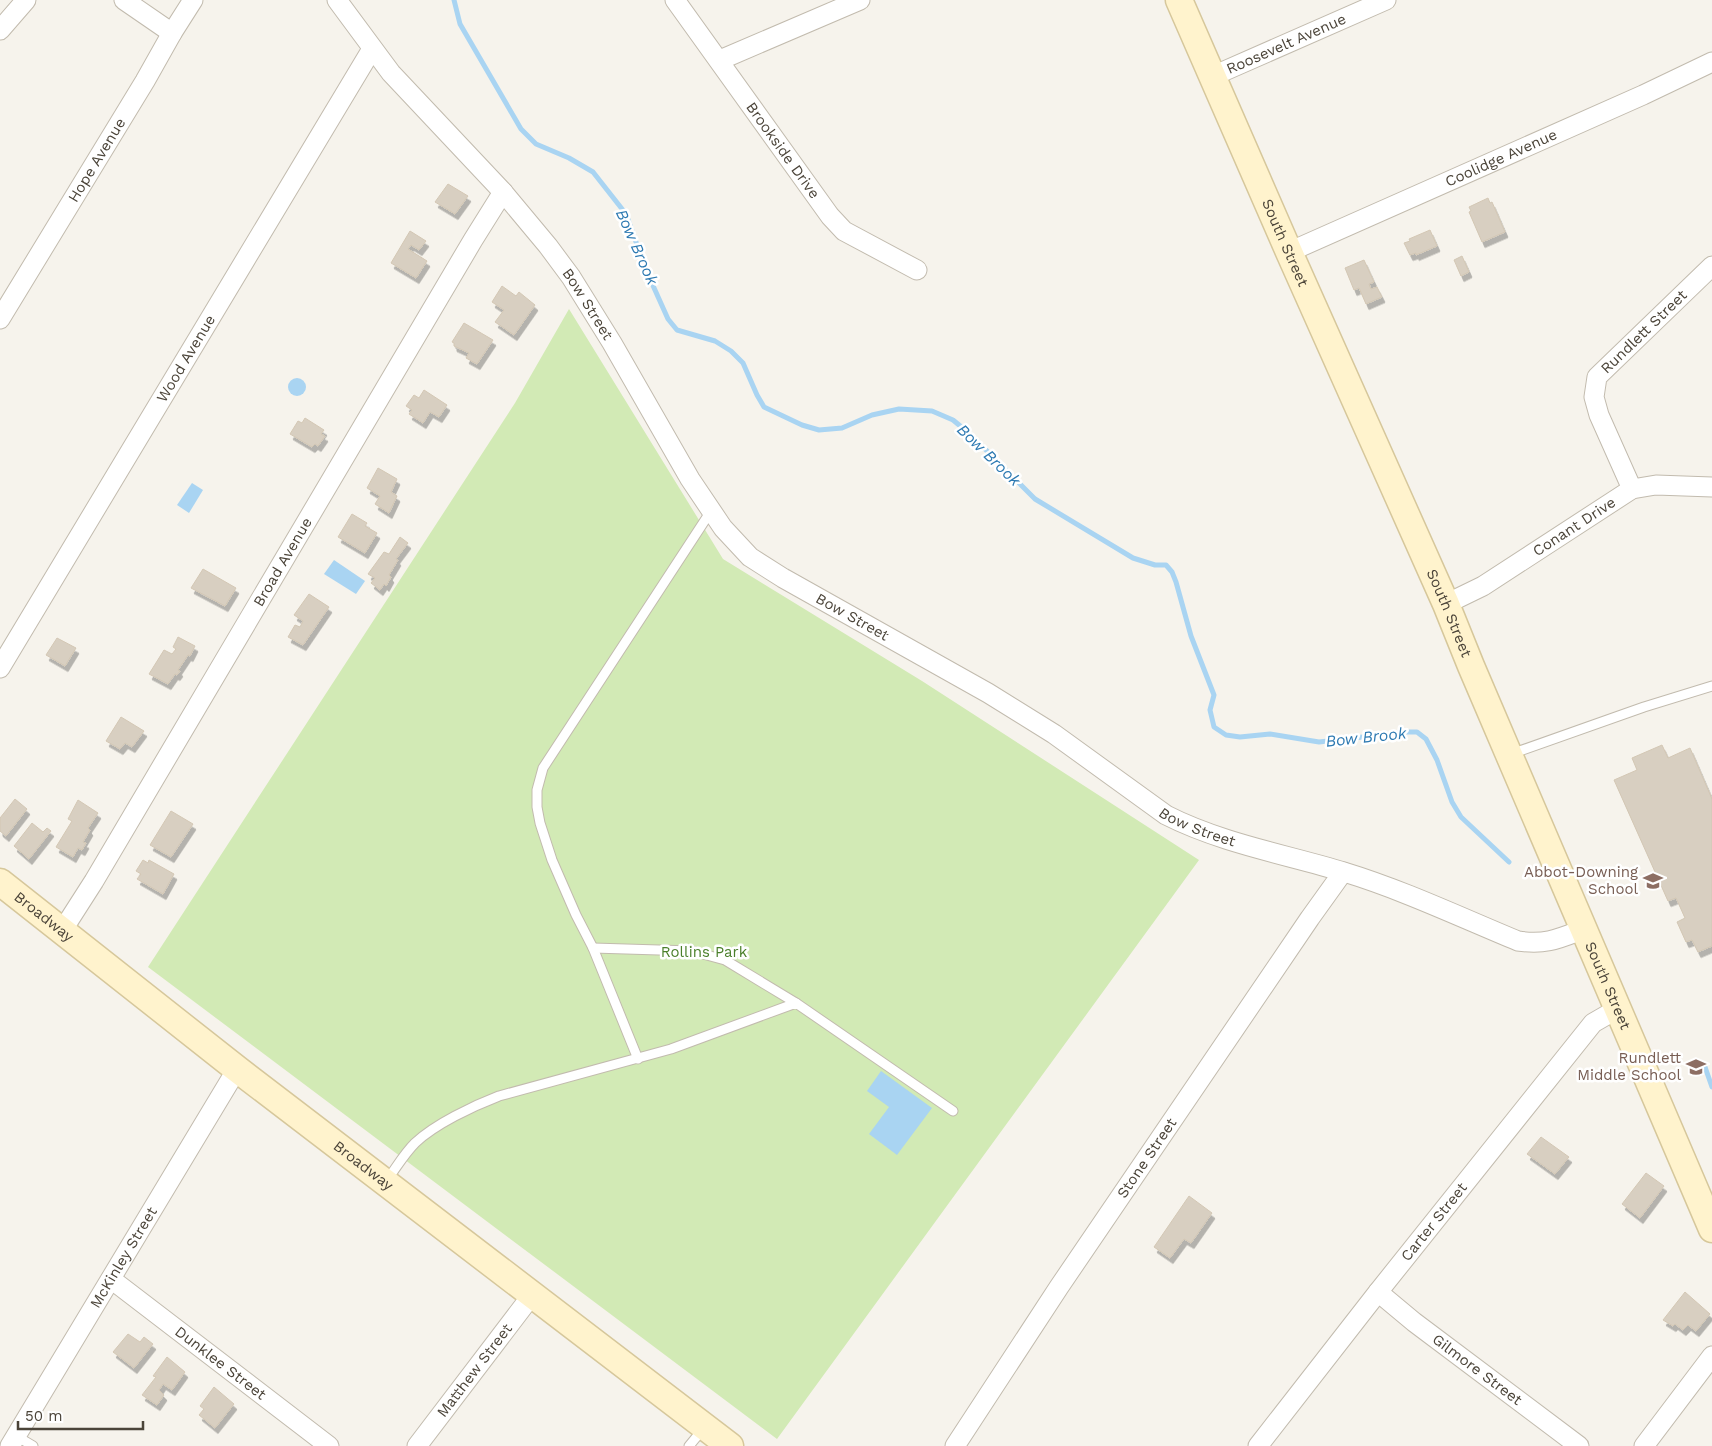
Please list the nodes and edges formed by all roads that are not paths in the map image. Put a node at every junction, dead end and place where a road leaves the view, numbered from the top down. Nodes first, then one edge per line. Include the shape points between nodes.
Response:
1 (26, 0) edge
2 (124, 0) edge
3 (193, 0) edge
4 (337, 0) edge
5 (675, 0) edge
6 (860, 0) edge
7 (1179, 0) edge
8 (1386, 0) edge
9 (2, 24) edge
10 (172, 33) junction
11 (372, 49) junction
12 (720, 60) junction
13 (1712, 62) edge
14 (1213, 76) junction
15 (503, 192) junction
16 (1289, 252) junction
17 (1712, 266) edge
18 (917, 270) dead end
19 (0, 319) edge
20 (1712, 487) edge
21 (1632, 488) junction
22 (711, 511) junction
23 (1446, 604) junction
24 (0, 668) edge
25 (1712, 686) edge
26 (1509, 755) junction
27 (1343, 872) junction
28 (0, 882) edge
29 (1584, 929) junction
30 (62, 931) junction
31 (593, 948) junction
32 (796, 1003) junction
33 (1619, 1008) junction
34 (638, 1059) junction
35 (237, 1069) junction
36 (953, 1111) dead end
37 (386, 1183) junction
38 (1712, 1229) edge
39 (111, 1280) junction
40 (1378, 1292) junction
41 (532, 1295) junction
42 (1712, 1356) edge
43 (697, 1436) edge
44 (13, 1441) edge
45 (33, 1446) edge
46 (329, 1446) edge
47 (417, 1446) edge
48 (730, 1446) edge
49 (955, 1446) edge
50 (1258, 1446) edge
51 (1579, 1446) edge
52 (1644, 1446) edge

1 - 9 street
2 - 10 street
3 - 10 street, Hope Avenue
4 - 11 street, Bow Street
5 - 12 street, Brookside Drive
6 - 12 street
7 - 14 main road, South Street
8 - 14 street, Roosevelt Avenue
10 - 19 street, Hope Avenue
11 - 15 street, Bow Street
11 - 24 street, Wood Avenue
12 - 18 street, Brookside Drive via 844,231
13 - 16 street, Coolidge Avenue
14 - 16 main road, South Street
15 - 22 street, Bow Street via 571,277
15 - 30 street, Broad Avenue
16 - 23 main road, South Street
17 - 21 street, Rundlett Street via 1597,377 1594,397 1599,415
20 - 21 street, Conant Drive via 1656,485
21 - 23 street, Conant Drive via 1483,586
22 - 27 street, Bow Street via 750,557 988,693 1046,729 1166,815 1220,837
22 - 31 lane via 543,768 537,790 540,823 552,860
23 - 26 main road, South Street
25 - 26 lane
26 - 29 main road, South Street
27 - 29 street, Bow Street via 1518,941 1540,943
27 - 49 street, Stone Street via 1059,1287
28 - 30 main road, Broadway
29 - 33 main road, South Street
30 - 35 main road, Broadway
31 - 32 lane via 692,951 725,960
31 - 34 lane
32 - 34 lane
32 - 36 lane
33 - 38 main road, South Street
33 - 40 street, Carter Street via 1593,1023
34 - 37 lane via 477,1104 414,1144
35 - 37 main road, Broadway
35 - 39 street, McKinley Street
37 - 41 main road, Broadway
39 - 44 street, McKinley Street
39 - 46 street, Dunklee Street
40 - 50 street, Carter Street
40 - 51 street, Gilmore Street
41 - 43 main road, Broadway
41 - 47 street, Matthew Street
42 - 52 street
43 - 48 main road, Broadway
44 - 45 lane

